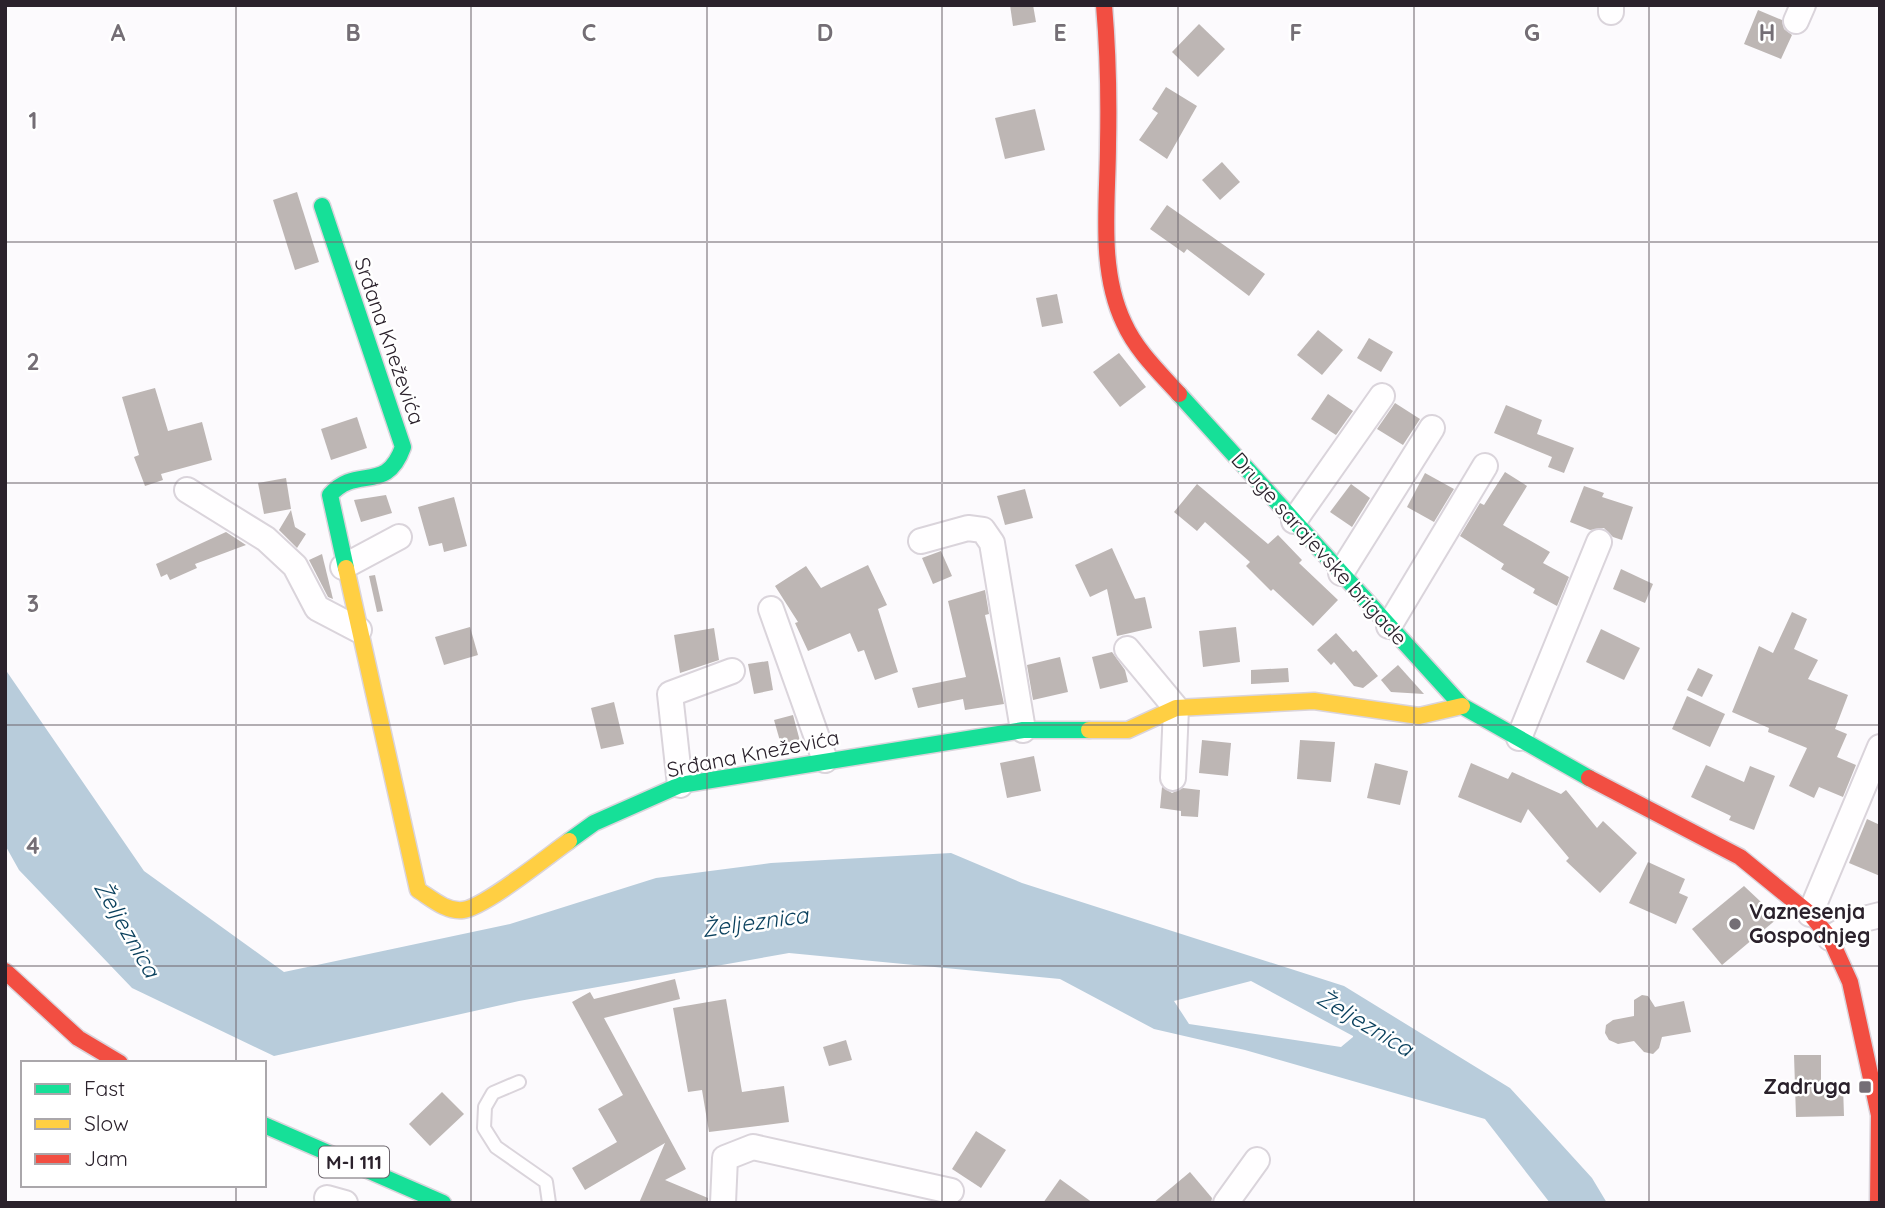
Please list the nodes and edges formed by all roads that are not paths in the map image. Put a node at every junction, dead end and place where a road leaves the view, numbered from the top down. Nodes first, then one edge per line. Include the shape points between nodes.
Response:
1 (1104, 5) edge
2 (322, 206) dead end
3 (1382, 396) dead end
4 (1432, 428) dead end
5 (1485, 466) dead end
6 (187, 490) dead end
7 (1294, 521) junction
8 (400, 537) dead end
9 (921, 541) dead end
10 (1599, 542) dead end
11 (343, 567) junction
12 (1341, 573) junction
13 (771, 609) dead end
14 (1390, 626) junction
15 (359, 630) junction
16 (1127, 649) dead end
17 (732, 671) dead end
18 (1462, 706) junction
19 (1176, 708) junction
20 (1023, 730) junction
21 (1519, 738) junction
22 (1880, 747) edge
23 (825, 760) junction
24 (1173, 778) dead end
25 (680, 785) junction
26 (1810, 914) junction
27 (1880, 915) edge
28 (1830, 938) junction
29 (5, 971) edge
30 (117, 1061) edge
31 (519, 1083) dead end
32 (266, 1126) edge
33 (1257, 1160) dead end
34 (951, 1191) dead end
35 (443, 1203) edge
36 (549, 1203) edge
37 (723, 1203) edge
38 (1226, 1203) edge
39 (1878, 1203) edge

1 - 7 main road, Druge sarajevske brigade via 1110,71 1107,251 1112,292 1124,324 1144,355
2 - 11 main road, Srđana Kneževića via 403,447 400,462 390,474 342,483 330,495
3 - 7 street
4 - 12 street
5 - 14 street
6 - 15 street via 266,539 295,566 317,608
7 - 12 main road, Druge sarajevske brigade
8 - 11 street
9 - 20 street via 968,528 983,530 992,543
10 - 21 street
11 - 15 main road, Srđana Kneževića
12 - 14 main road, Druge sarajevske brigade
13 - 23 street
14 - 18 main road, Druge sarajevske brigade
15 - 25 main road, Srđana Kneževića via 418,890 442,906 463,910 495,893 594,823
16 - 19 street
17 - 25 street via 670,694
18 - 19 main road, Srđana Kneževića via 1419,716 1314,701
18 - 21 main road, Druge sarajevske brigade
19 - 20 main road, Srđana Kneževića via 1128,730
19 - 24 street
20 - 23 main road, Srđana Kneževića
21 - 26 main road, Druge sarajevske brigade via 1740,858
22 - 26 street
23 - 25 main road, Srđana Kneževića
26 - 28 main road, Druge sarajevske brigade
27 - 28 street via 1860,920
28 - 39 main road, Druge sarajevske brigade via 1850,982 1877,1103
29 - 30 main road via 78,1038
31 - 36 lane via 493,1093 485,1107 484,1128 496,1147 546,1182
32 - 35 main road, M-I 111
33 - 38 street
34 - 37 street via 752,1147 724,1158

